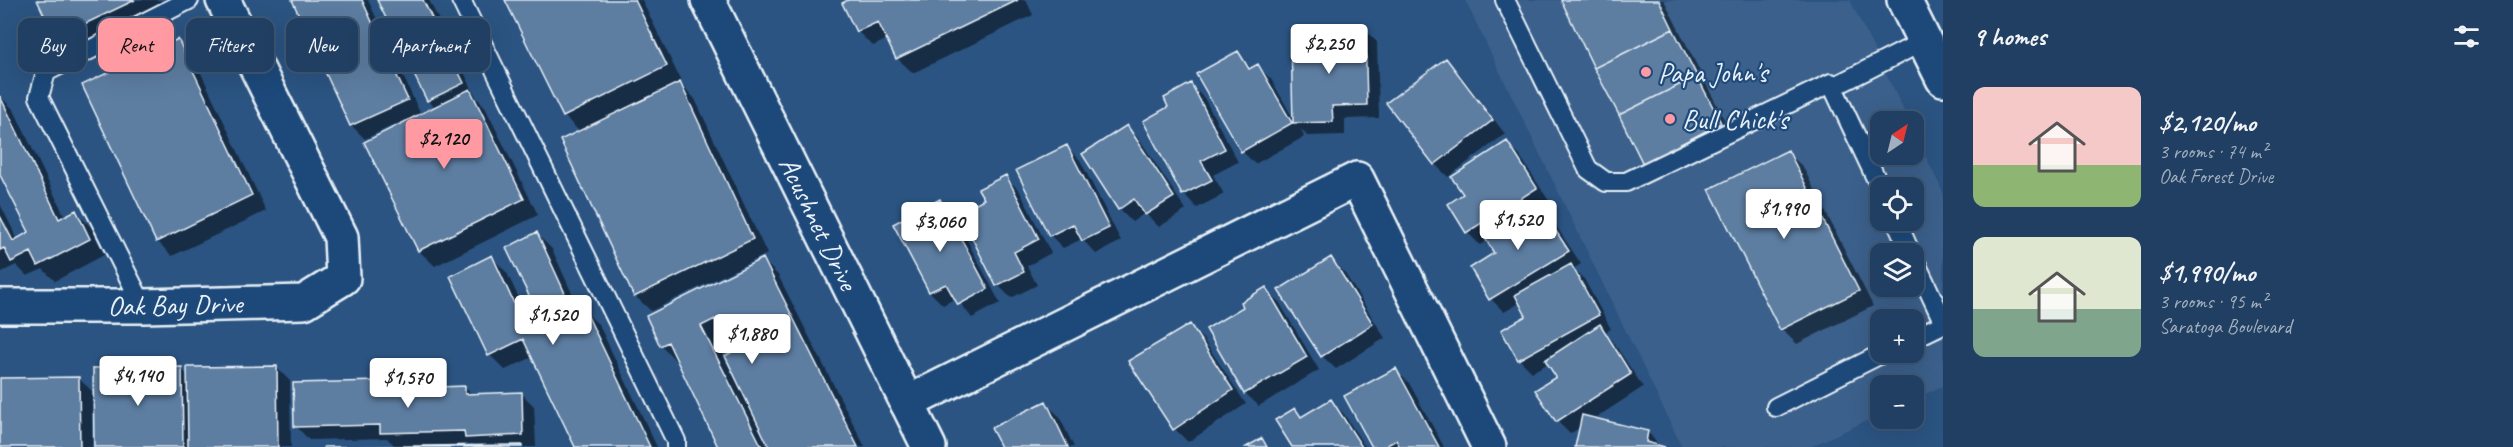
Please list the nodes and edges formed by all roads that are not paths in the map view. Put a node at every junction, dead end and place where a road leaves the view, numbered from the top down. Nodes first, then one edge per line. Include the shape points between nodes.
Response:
1 (189, 0) edge
2 (224, 0) edge
3 (461, 0) edge
4 (708, 0) edge
5 (1505, 0) edge
6 (1904, 0) edge
7 (1924, 41) junction
8 (1943, 79) edge
9 (1833, 87) junction
10 (1875, 177) edge
11 (1924, 281) edge
12 (0, 306) edge
13 (143, 306) junction
14 (1943, 322) edge
15 (1924, 332) edge
16 (1870, 360) edge
17 (907, 403) junction
18 (1776, 407) dead end
19 (676, 447) edge
20 (929, 447) edge
21 (1489, 447) edge

1 - 13 lane via 46,72 39,97
2 - 13 street, Oak Bay Drive via 341,237 343,278 304,302
3 - 19 lane
4 - 17 street, Acushnet Drive
5 - 9 lane via 1588,169 1606,182 1626,182 1831,83
6 - 7 street
7 - 8 street
7 - 9 lane
9 - 10 lane
11 - 14 lane
12 - 13 street, Oak Bay Drive
14 - 15 lane
16 - 18 lane
17 - 20 street, Acushnet Drive
17 - 21 street via 1357,179

